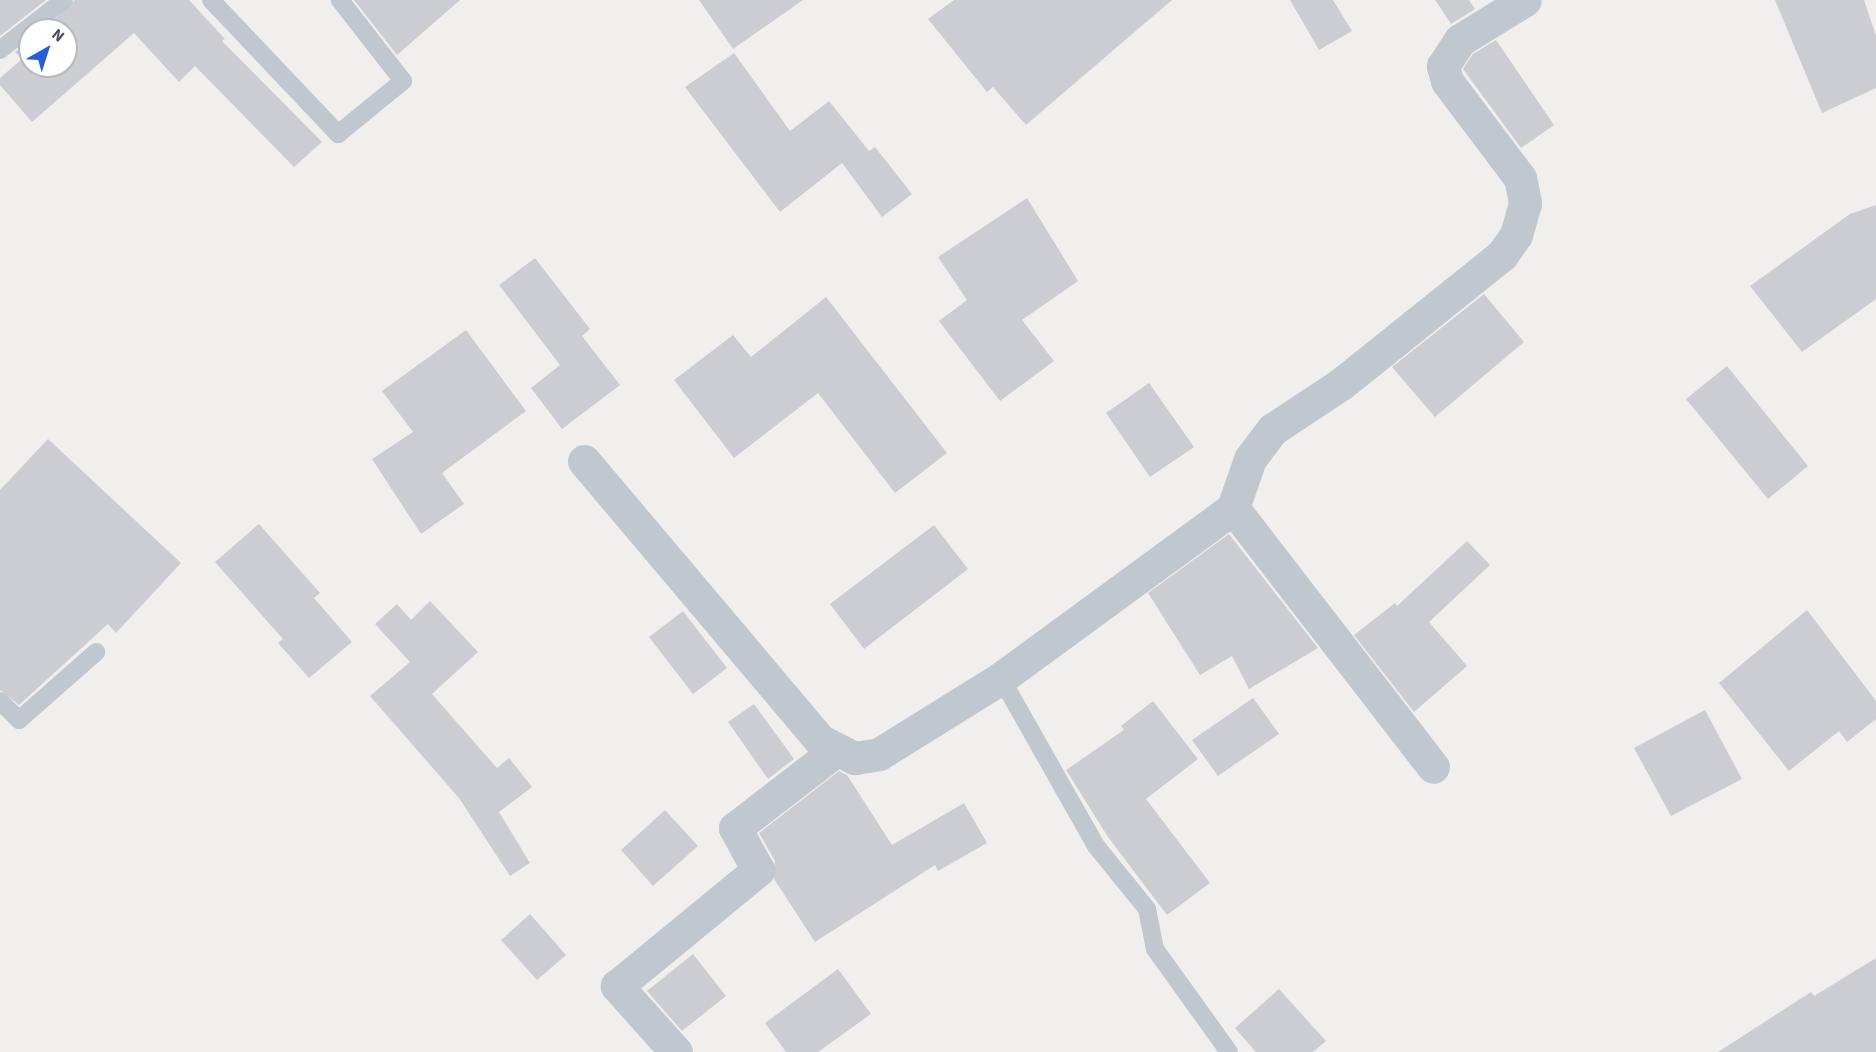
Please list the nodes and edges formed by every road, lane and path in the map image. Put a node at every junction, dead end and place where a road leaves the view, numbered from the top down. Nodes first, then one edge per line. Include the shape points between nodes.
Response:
1 (64, 0) edge
2 (211, 0) edge
3 (340, 0) edge
4 (1526, 0) edge
5 (0, 50) edge
6 (584, 461) dead end
7 (1233, 508) junction
8 (96, 652) dead end
9 (1001, 678) junction
10 (0, 701) edge
11 (835, 751) junction
12 (1433, 767) dead end
13 (676, 1052) edge
14 (1229, 1052) edge

1 - 5 lane
2 - 3 lane via 339,134 404,81
4 - 7 street via 1460,40 1443,66 1447,81 1520,178 1525,203 1516,235 1502,255 1341,384 1273,429 1250,459
6 - 11 street via 821,741
7 - 9 street
7 - 12 street
8 - 10 lane via 19,720
9 - 11 street via 879,754 855,758
9 - 14 lane via 1096,846 1147,909 1155,949
11 - 13 street via 735,828 758,870 617,986

